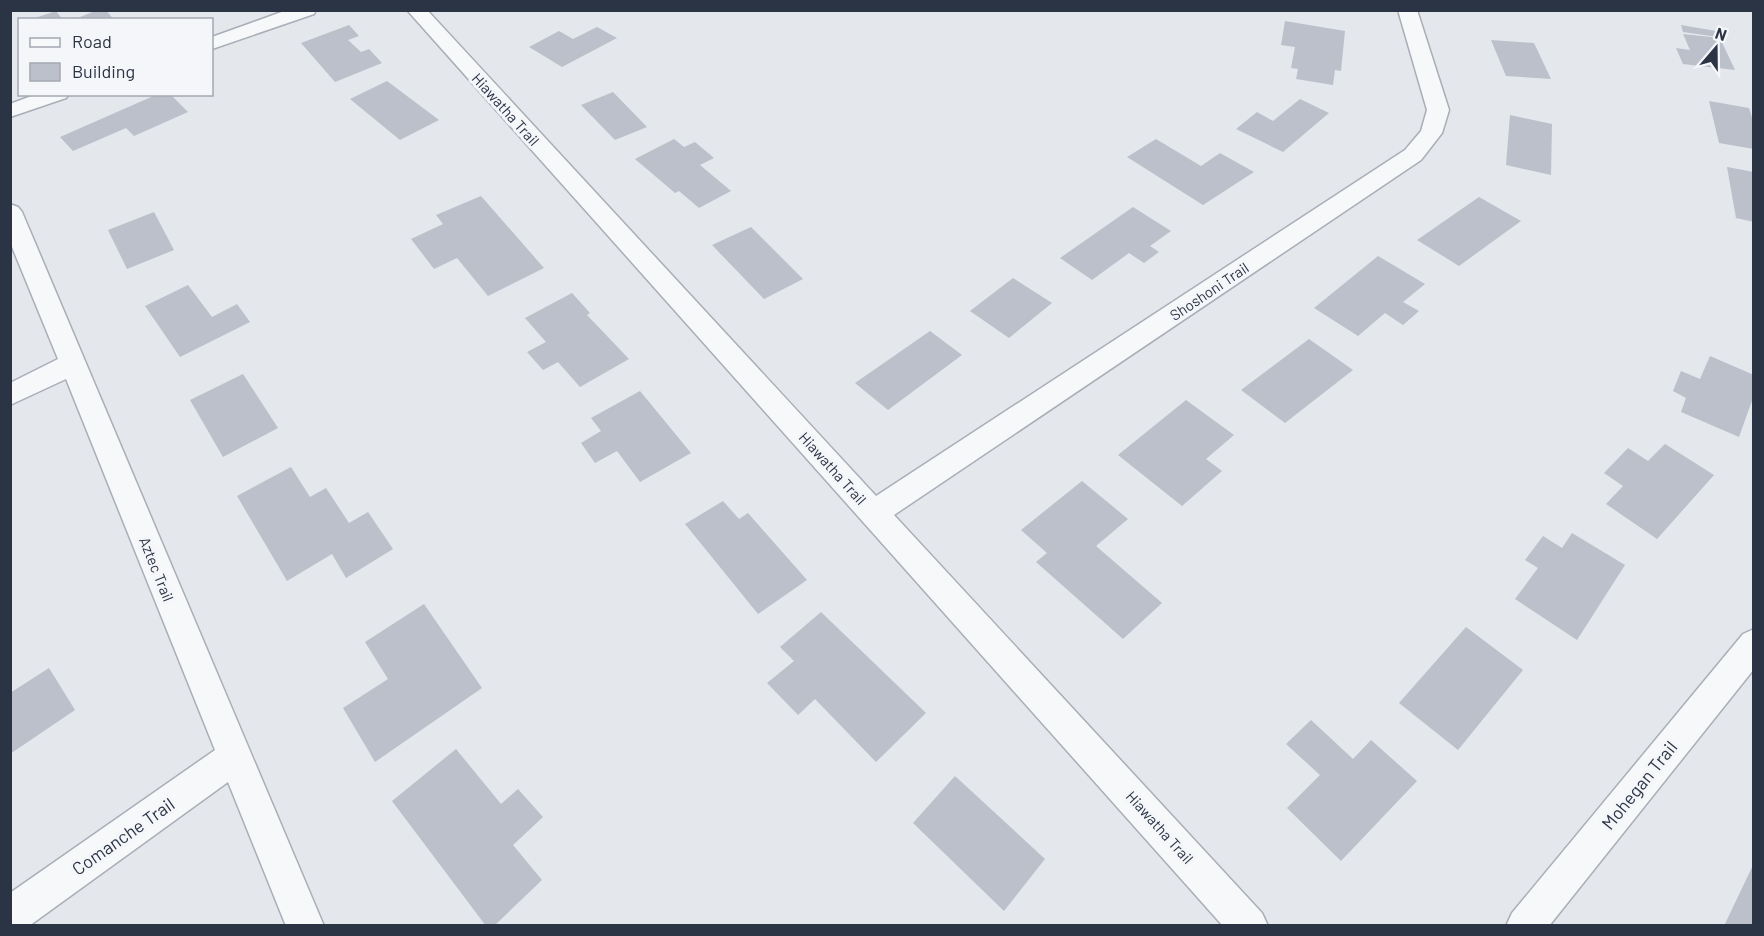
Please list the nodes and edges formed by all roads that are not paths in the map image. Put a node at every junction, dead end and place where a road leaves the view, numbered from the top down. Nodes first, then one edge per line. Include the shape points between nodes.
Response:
1 (307, 10) edge
2 (416, 10) edge
3 (1407, 10) edge
4 (213, 43) edge
5 (53, 96) edge
6 (10, 111) edge
7 (10, 212) edge
8 (73, 363) junction
9 (10, 395) edge
10 (874, 513) junction
11 (1754, 644) edge
12 (235, 756) junction
13 (10, 916) edge
14 (305, 926) edge
15 (1249, 926) edge
16 (1525, 926) edge

1 - 4 street
2 - 10 street, Hiawatha Trail
3 - 10 street, Shoshoni Trail via 1438,110 1431,133 1413,156
5 - 6 street
7 - 8 street, Aztec Trail
8 - 9 street
8 - 12 street, Aztec Trail
10 - 15 street, Hiawatha Trail
11 - 16 street, Mohegan Trail
12 - 13 street, Comanche Trail
12 - 14 street, Aztec Trail

